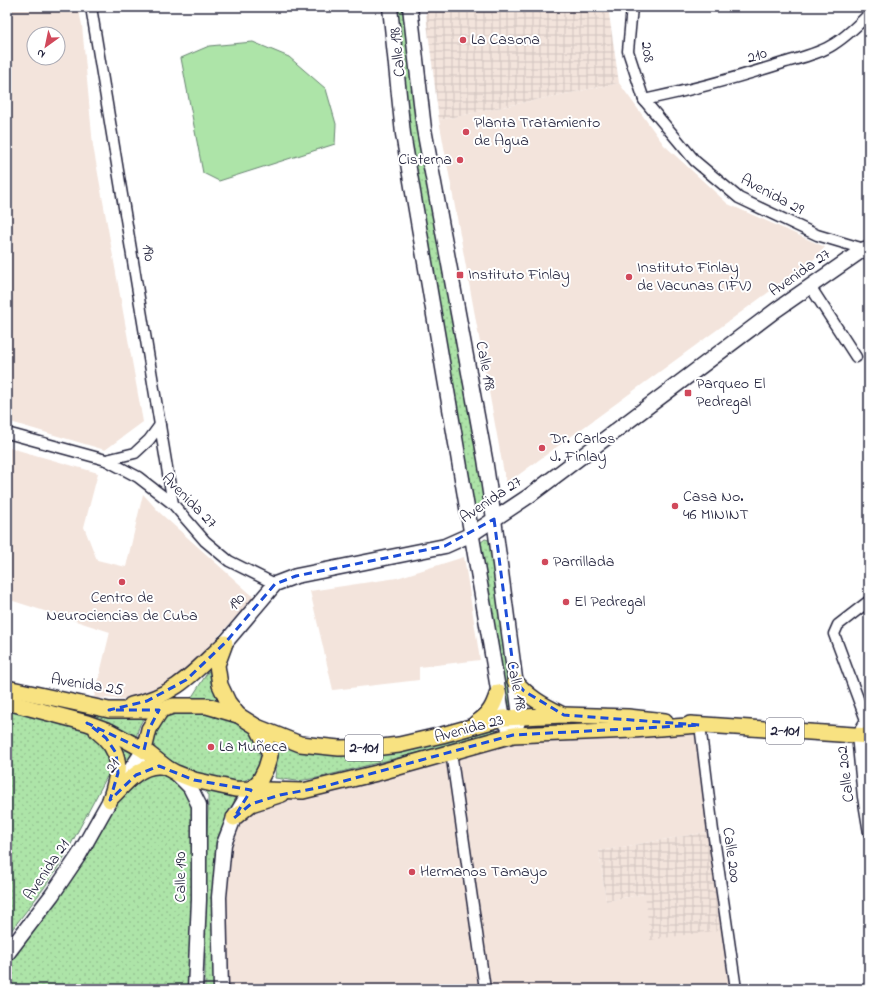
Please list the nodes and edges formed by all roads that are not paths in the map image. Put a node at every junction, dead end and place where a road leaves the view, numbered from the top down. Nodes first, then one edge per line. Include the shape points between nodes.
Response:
1 (90, 7) edge
2 (390, 7) edge
3 (410, 7) edge
4 (632, 7) edge
5 (869, 14) edge
6 (644, 100) junction
7 (868, 247) edge
8 (810, 286) junction
9 (856, 356) dead end
10 (160, 424) junction
11 (7, 433) edge
12 (106, 460) junction
13 (173, 504) junction
14 (494, 519) junction
15 (472, 534) junction
16 (275, 584) junction
17 (869, 601) edge
18 (225, 643) junction
19 (515, 681) junction
20 (7, 688) edge
21 (498, 692) junction
22 (7, 702) edge
23 (167, 708) junction
24 (109, 710) junction
25 (238, 715) junction
26 (564, 715) junction
27 (520, 716) junction
28 (503, 718) junction
29 (87, 723) junction
30 (700, 725) junction
31 (472, 726) junction
32 (257, 727) junction
33 (513, 735) junction
34 (863, 736) edge
35 (144, 750) junction
36 (452, 752) junction
37 (172, 770) junction
38 (251, 790) junction
39 (303, 791) junction
40 (110, 800) junction
41 (234, 818) junction
42 (869, 833) edge
43 (7, 954) edge
44 (195, 989) edge
45 (221, 989) edge
46 (485, 989) edge
47 (736, 989) edge

1 - 10 street, 190
2 - 15 main road, Calle 198 via 403,134
3 - 14 main road, Calle 198 via 424,129
4 - 6 street, 208 via 628,51
5 - 6 street, 210 via 850,32 821,50 745,76
6 - 7 street, Avenida 29 via 695,161 739,198 817,235
7 - 8 main road, Avenida 27
8 - 9 street
8 - 14 main road, Avenida 27 via 529,496
10 - 12 street, Avenida 27 via 149,440 135,453
10 - 13 street, 190
11 - 12 street, Avenida 27
12 - 13 street, Avenida 27 via 138,477
13 - 16 street, Avenida 27 via 205,541 229,561
14 - 15 main road, Avenida 27
14 - 19 main road, Calle 198
15 - 16 main road, Avenida 27 via 445,546 296,576
15 - 21 main road, Calle 198
16 - 18 main road, 190
17 - 34 street via 838,626 834,634 866,720
18 - 23 main road
18 - 24 main road via 186,680 164,694
18 - 25 main road via 217,664 220,685
19 - 26 main road via 535,700
19 - 27 main road, Calle 198
20 - 24 main road, Avenida 25
21 - 28 main road, Calle 198
21 - 31 main road via 492,708 484,718
22 - 29 main road, Avenida 25
23 - 24 main road, Avenida 25
23 - 25 main road via 207,706
23 - 35 main road via 149,729
25 - 32 main road
26 - 27 main road, Avenida 23 / 2-101
26 - 30 main road, Avenida 23 / 2-101 via 628,717
27 - 28 main road, Avenida 23 / 2-101
27 - 33 main road, Calle 198
28 - 31 main road, Avenida 23 / 2-101
28 - 33 main road, Calle 198
29 - 35 main road, Avenida 25 via 109,731
29 - 40 main road via 106,738 116,753 118,773
30 - 33 main road, Avenida 23 / 2-101
30 - 34 main road, Avenida 23 / 2-101
30 - 47 street, Calle 200
31 - 32 main road, Avenida 23 / 2-101 via 399,745 339,748 300,744
32 - 38 main road via 270,755 260,780
33 - 36 main road, Avenida 23 / 2-101
34 - 42 street, Calle 202 via 863,797
35 - 37 main road
35 - 40 main road, 21
36 - 39 main road, Avenida 23 / 2-101
36 - 46 street
37 - 38 main road via 194,780
37 - 40 main road via 159,766 146,768 126,782
37 - 44 main road, Calle 190 via 190,787 199,805 199,900
38 - 39 main road, Avenida 23 / 2-101
38 - 41 main road
39 - 41 main road via 251,804
40 - 43 main road, Avenida 21 via 65,876
41 - 45 main road via 224,844 219,897

